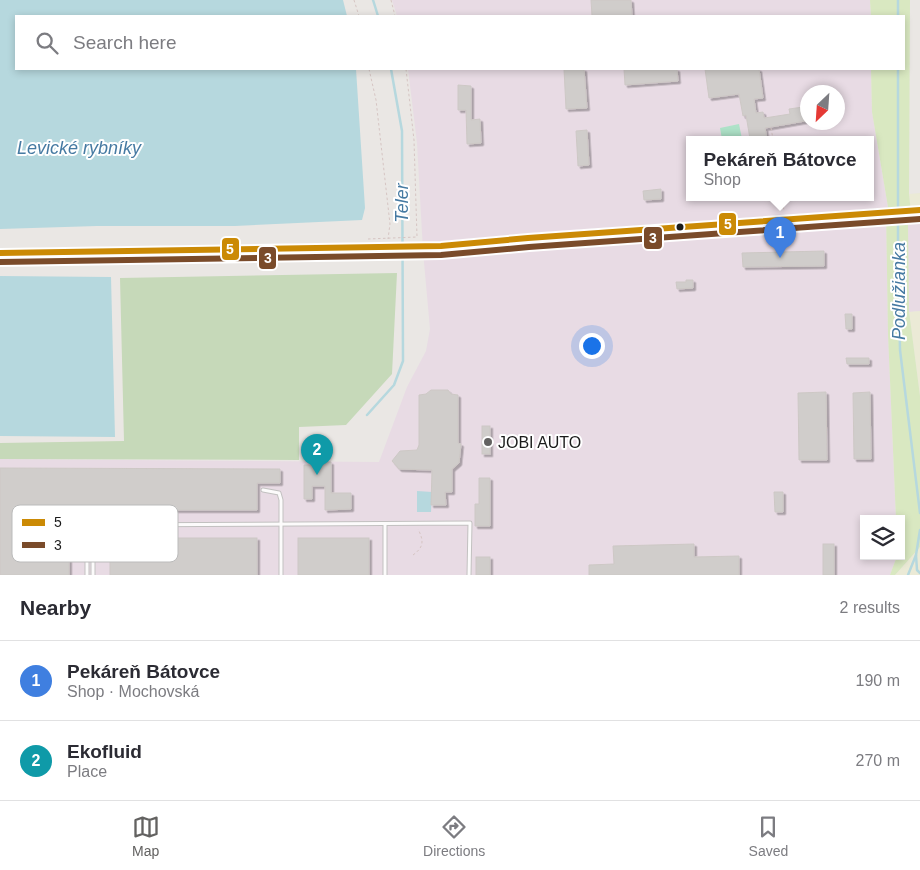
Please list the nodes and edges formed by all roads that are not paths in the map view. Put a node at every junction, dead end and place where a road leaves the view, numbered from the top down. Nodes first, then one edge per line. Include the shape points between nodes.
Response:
1 (920, 210) edge
2 (0, 252) edge
3 (263, 490) dead end
4 (281, 523) junction
5 (178, 524) edge
6 (385, 524) junction
7 (87, 562) edge
8 (93, 562) edge
9 (87, 575) edge
10 (93, 575) edge
11 (281, 575) edge
12 (385, 575) edge
13 (469, 575) edge

1 - 2 street via 441,246
3 - 4 lane via 279,493
4 - 5 lane
4 - 6 lane
4 - 11 lane
6 - 12 lane
6 - 13 lane via 470,523
7 - 9 lane
8 - 10 lane

